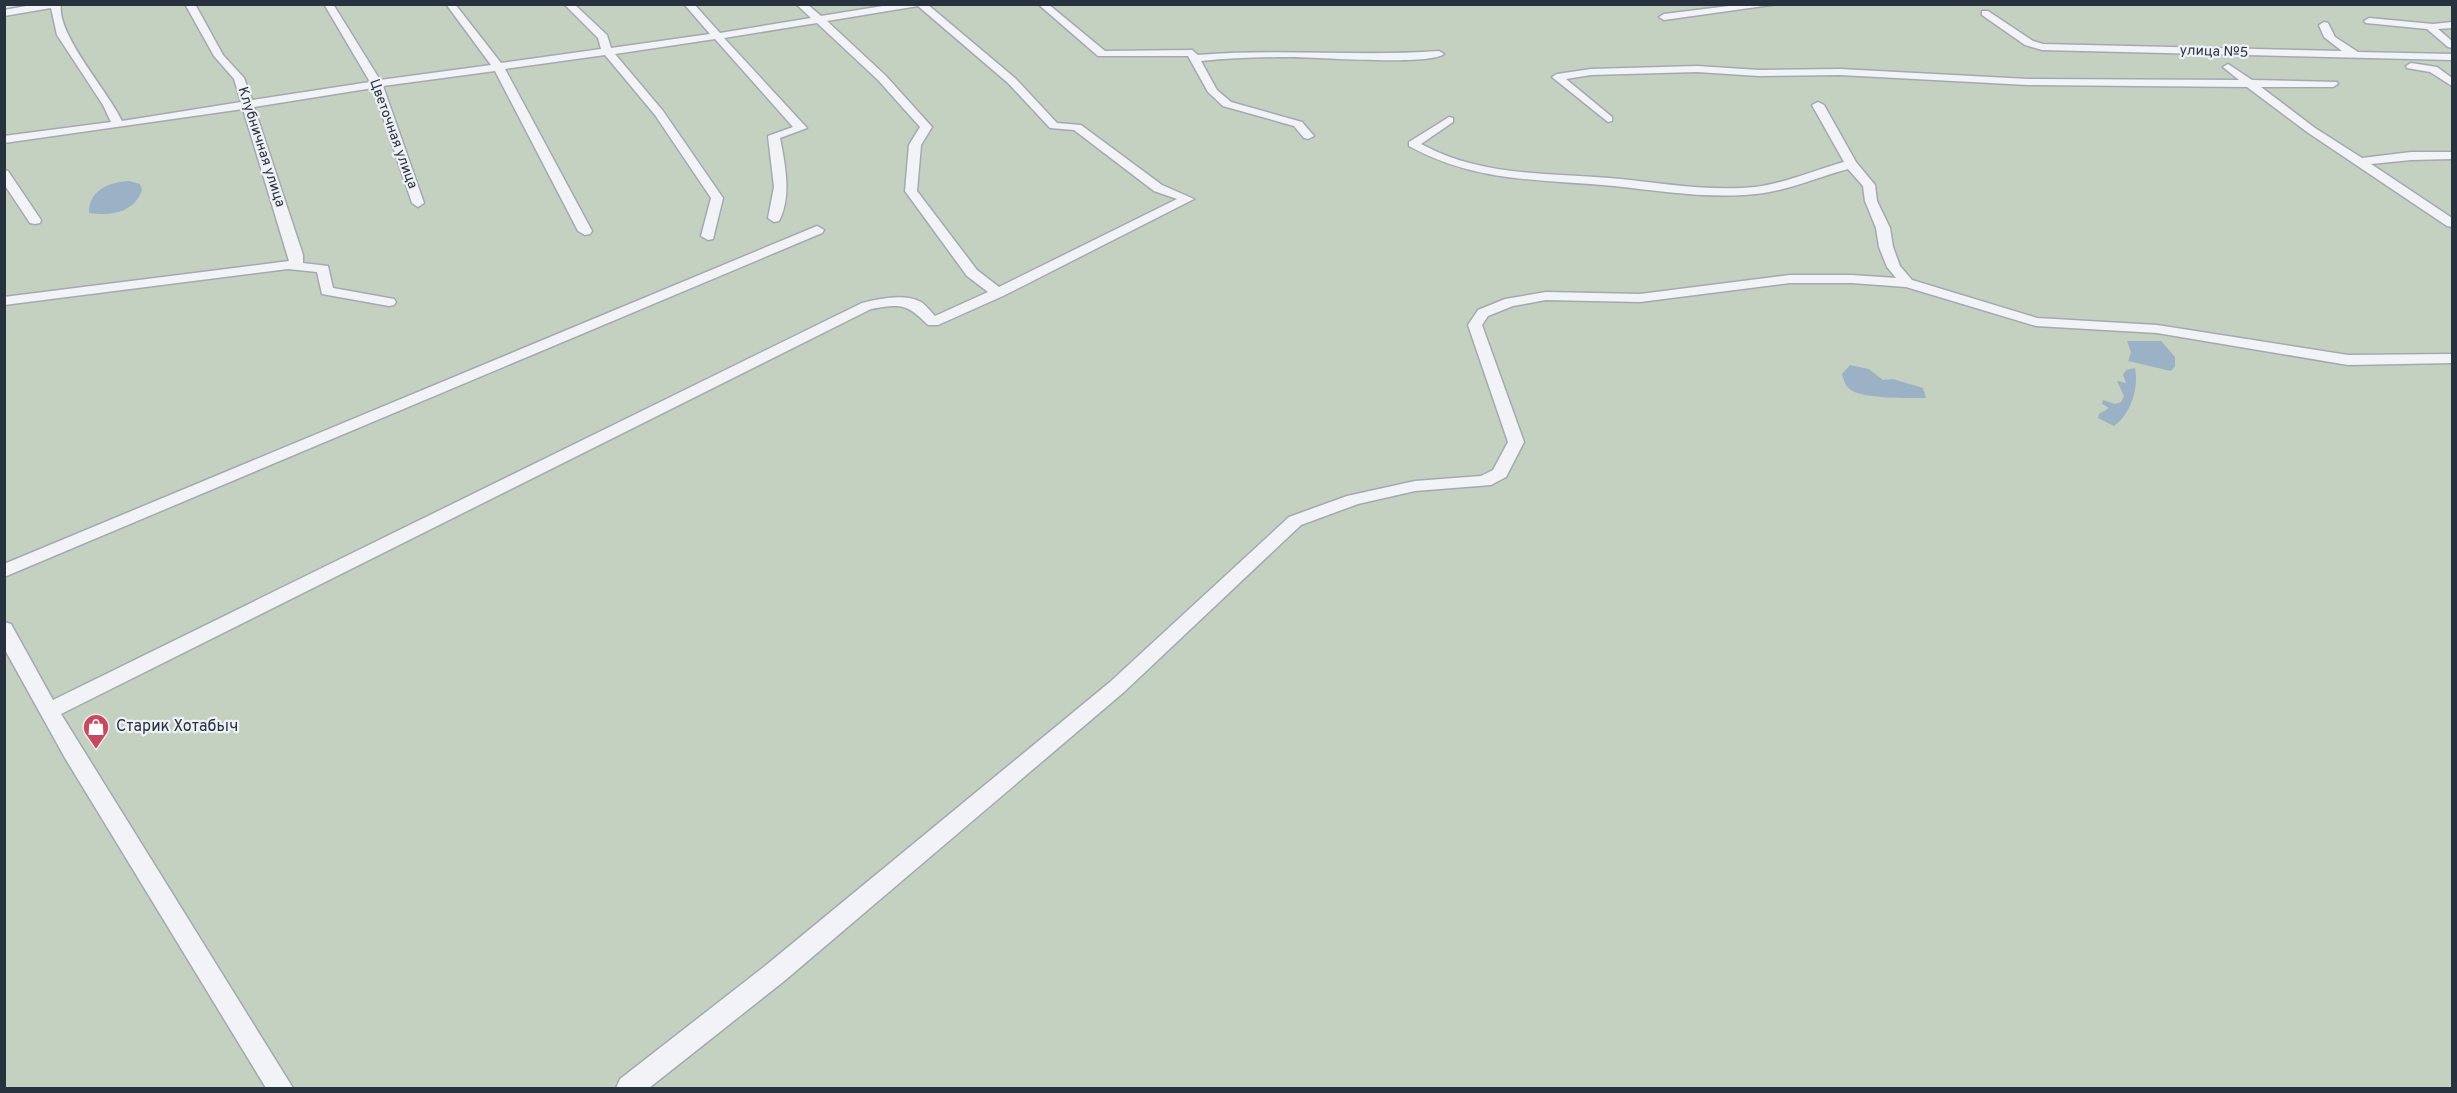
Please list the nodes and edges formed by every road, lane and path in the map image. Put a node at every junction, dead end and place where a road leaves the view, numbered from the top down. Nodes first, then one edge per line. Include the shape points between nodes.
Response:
1 (190, 4) edge
2 (328, 4) edge
3 (450, 4) edge
4 (568, 4) edge
5 (687, 4) edge
6 (800, 4) edge
7 (916, 4) edge
8 (921, 4) edge
9 (1042, 4) edge
10 (1774, 4) edge
11 (56, 5) edge
12 (4, 13) edge
13 (1985, 13) dead end
14 (1664, 17) dead end
15 (820, 19) junction
16 (2369, 21) dead end
17 (2324, 25) dead end
18 (2452, 25) edge
19 (2433, 27) junction
20 (717, 36) junction
21 (2452, 45) edge
22 (607, 51) junction
23 (1439, 54) dead end
24 (2358, 56) junction
25 (2389, 56) junction
26 (2452, 57) edge
27 (1194, 58) junction
28 (499, 68) junction
29 (2228, 68) dead end
30 (2452, 83) edge
31 (377, 84) junction
32 (2247, 84) junction
33 (2333, 84) dead end
34 (1818, 105) dead end
35 (247, 106) junction
36 (1608, 119) dead end
37 (1449, 120) dead end
38 (118, 125) junction
39 (1308, 136) dead end
40 (4, 140) edge
41 (2452, 155) edge
42 (2358, 162) junction
43 (1851, 164) junction
44 (4, 174) edge
45 (418, 202) dead end
46 (774, 218) dead end
47 (35, 220) dead end
48 (2452, 223) edge
49 (817, 230) dead end
50 (585, 231) dead end
51 (708, 236) dead end
52 (296, 266) junction
53 (1907, 283) junction
54 (998, 293) junction
55 (4, 301) edge
56 (389, 302) dead end
57 (2452, 359) edge
58 (4, 571) edge
59 (4, 629) edge
60 (49, 711) junction
61 (279, 1089) edge
62 (628, 1089) edge

1 - 35 street, Клубничная улица via 219,56 239,78
2 - 31 street, Цветочная улица
3 - 28 street
4 - 22 street via 603,37
5 - 20 street
6 - 15 street
7 - 15 street
8 - 54 street via 1012,81 1054,126 1077,127 1158,188 1188,200
9 - 27 street via 1102,54 1192,53
10 - 14 street
11 - 12 street
11 - 38 street via 62,35
13 - 24 street, улица №5 via 2042,47
15 - 20 street
15 - 54 street via 899,95 926,127 915,145 911,191 972,273
16 - 19 street
17 - 24 street via 2329,38
18 - 19 street
19 - 21 street
20 - 22 street
20 - 46 street via 801,128 774,136 782,180
22 - 28 street
22 - 51 street via 659,113 717,198
23 - 27 street via 1405,58 1322,54
24 - 25 street, улица №5
25 - 26 street, улица №5
25 - 30 street via 2404,65 2433,69
27 - 39 street via 1213,92 1227,104 1298,124
28 - 31 street
28 - 50 street
29 - 32 street
31 - 35 street
31 - 45 street, Цветочная улица
32 - 33 street
32 - 36 street via 2028,82 1697,69 1557,76
32 - 42 street
34 - 43 street
35 - 38 street
35 - 52 street, Клубничная улица via 296,255
37 - 43 street via 1413,144 1432,156 1519,178 1739,192 1761,190
38 - 40 street
41 - 42 street
42 - 48 street
43 - 53 street via 1869,185 1893,267
44 - 47 street
49 - 58 street
52 - 55 street
52 - 56 street via 323,269 327,291
53 - 57 street via 2036,322 2157,329 2348,360
53 - 62 street via 1790,279 1640,298 1546,296 1510,302 1483,314 1475,326 1516,442 1500,472 1485,481 1415,486 1353,500 1295,521 1117,687 774,974
54 - 60 street via 933,322 916,305 893,301 867,306
59 - 60 street
60 - 61 street

